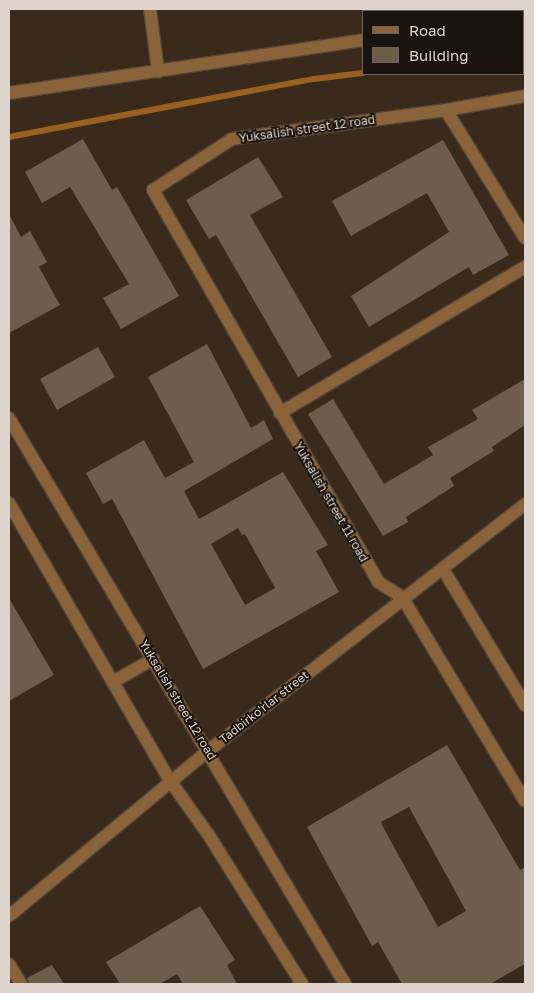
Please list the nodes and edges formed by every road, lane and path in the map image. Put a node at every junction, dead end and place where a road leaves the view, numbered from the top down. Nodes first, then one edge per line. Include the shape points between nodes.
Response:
1 (150, 9) edge
2 (362, 40) edge
3 (158, 71) junction
4 (9, 92) edge
5 (525, 96) edge
6 (446, 110) junction
7 (153, 190) joint
8 (525, 238) edge
9 (525, 267) edge
10 (280, 412) junction
11 (9, 418) edge
12 (9, 503) edge
13 (525, 504) edge
14 (443, 569) junction
15 (402, 597) junction
16 (153, 659) junction
17 (113, 682) junction
18 (525, 705) edge
19 (208, 751) junction
20 (171, 782) junction
21 (525, 801) edge
22 (9, 916) edge
23 (9, 964) edge
24 (21, 984) edge
25 (302, 984) edge
26 (345, 984) edge

1 - 3 street
2 - 3 street
3 - 4 street
5 - 6 street, Yuksalish street 12 road
6 - 7 street, Yuksalish street 12 road via 232,139
6 - 8 street
7 - 10 street, Yuksalish street 11 road
9 - 10 street
10 - 15 street, Yuksalish street 11 road via 378,582
11 - 16 street, Yuksalish street 12 road
12 - 17 street
13 - 14 street, Tadbirko'rlar street
14 - 15 street, Tadbirko'rlar street
14 - 18 street
15 - 19 street, Tadbirko'rlar street
15 - 21 street, Yuksalish street 11 road
16 - 17 street
16 - 19 street, Yuksalish street 12 road
17 - 20 street
19 - 20 street, Tadbirko'rlar street
19 - 26 street, Yuksalish street 12 road
20 - 22 street, Tadbirko'rlar street
20 - 25 street via 208,834
23 - 24 street

